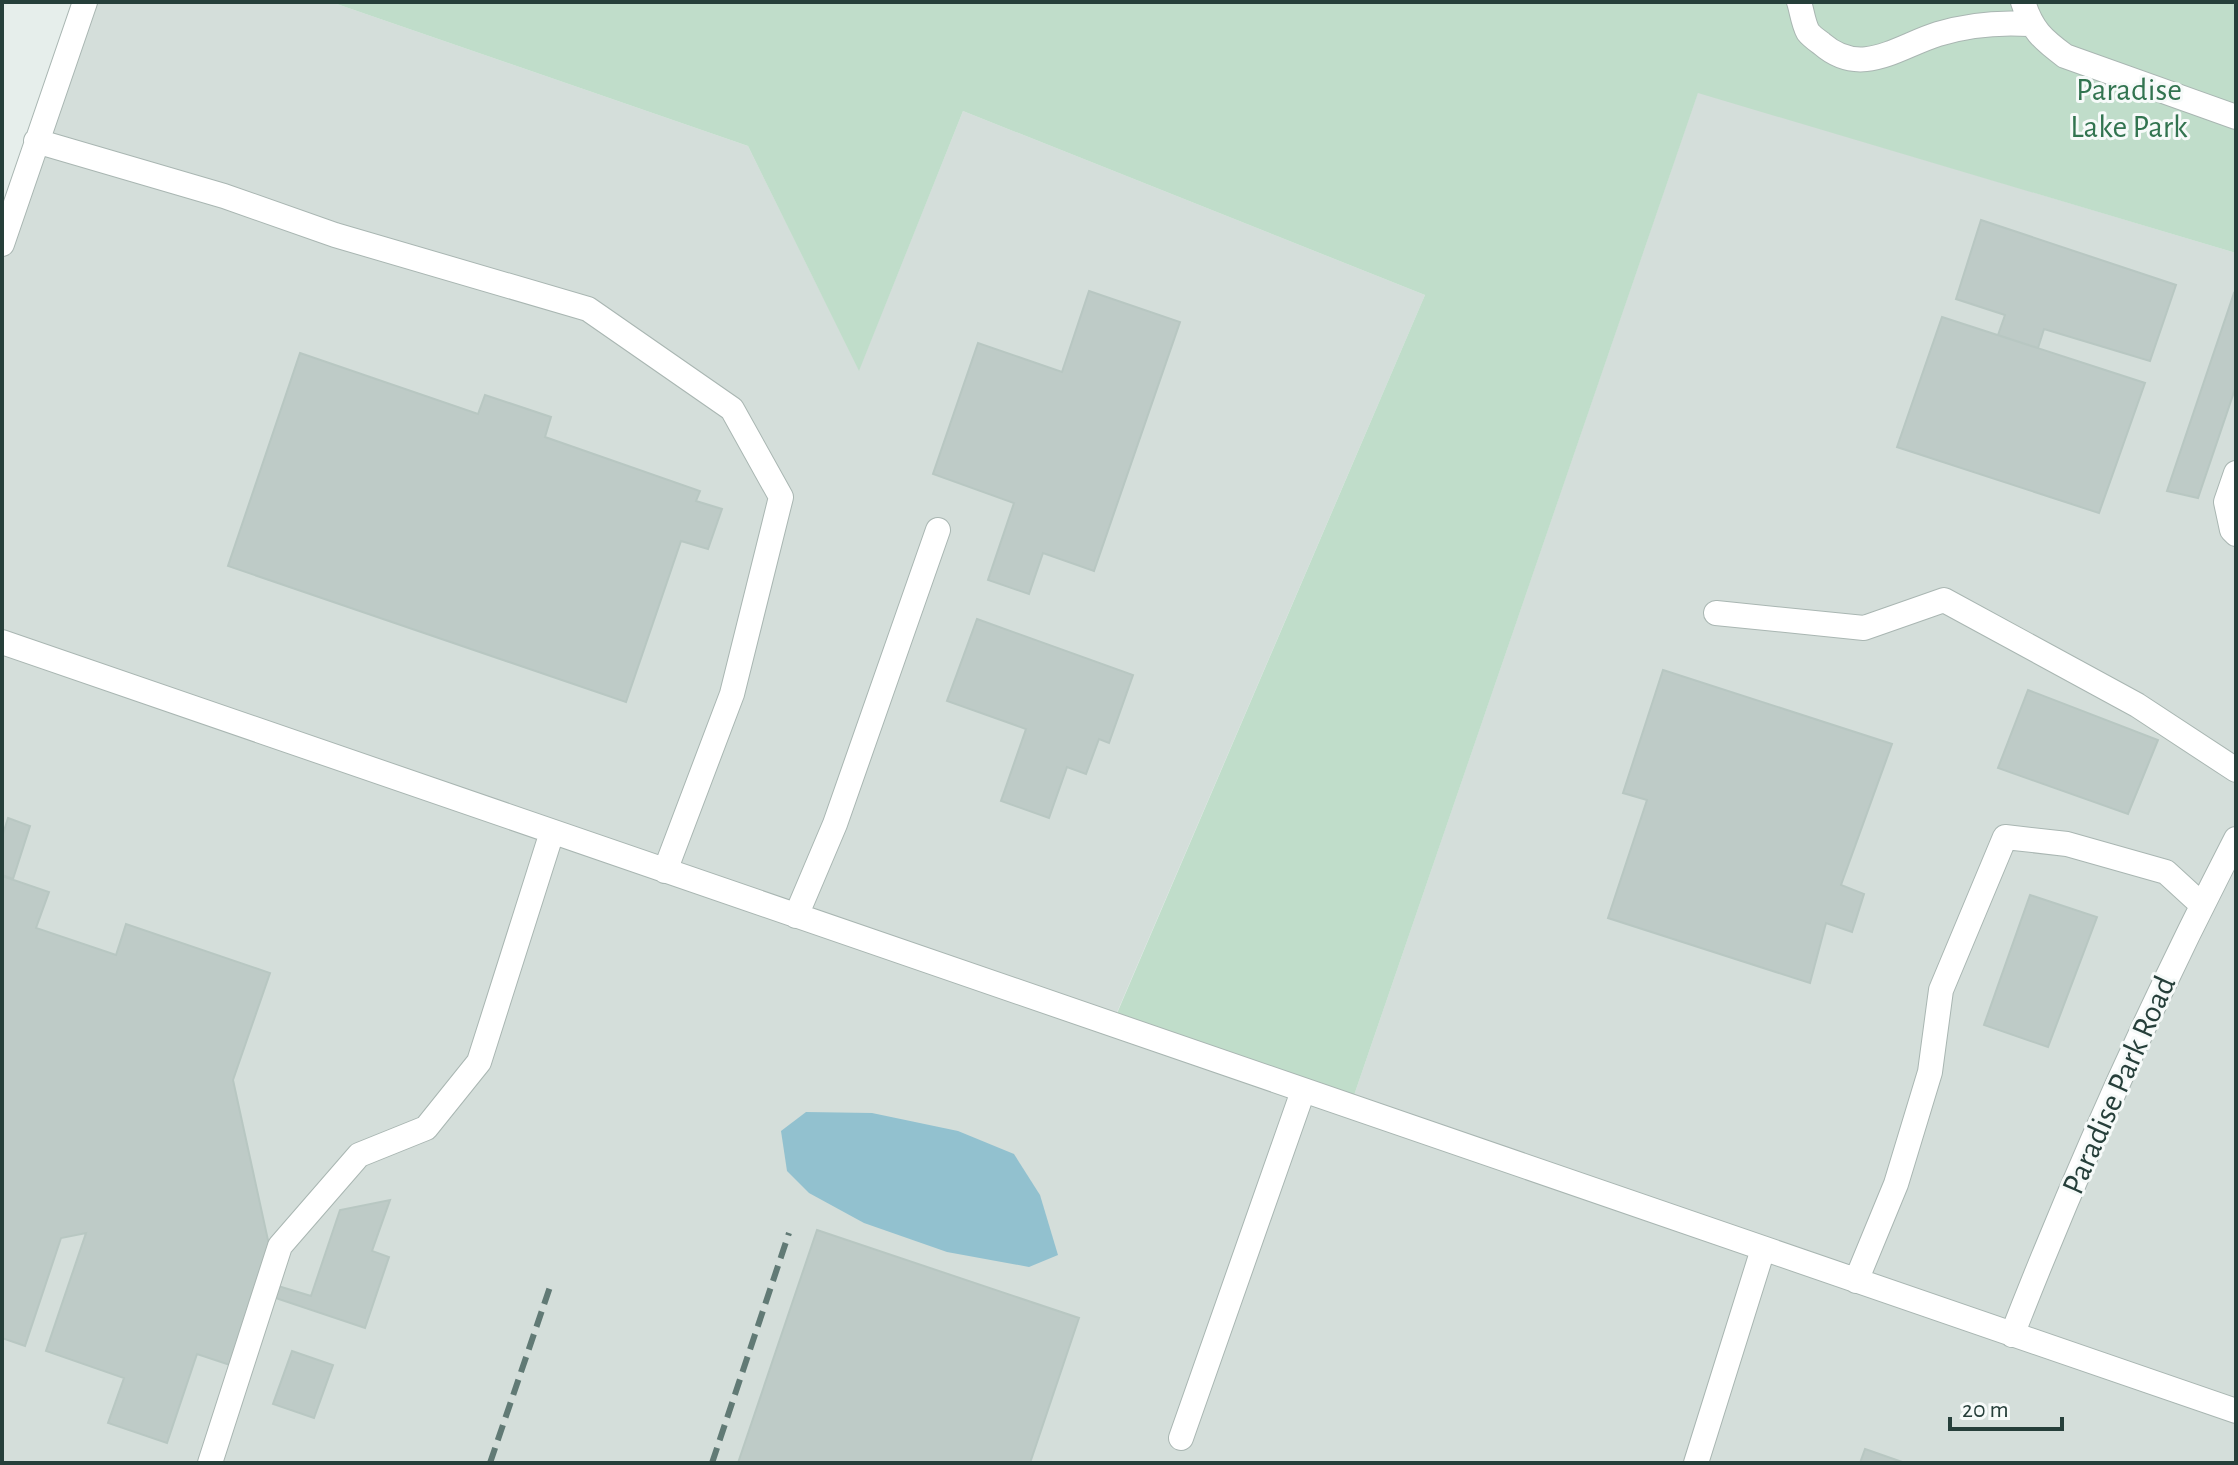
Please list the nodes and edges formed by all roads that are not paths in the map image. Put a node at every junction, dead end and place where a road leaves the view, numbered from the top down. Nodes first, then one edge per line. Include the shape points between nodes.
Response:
1 (85, 2) edge
2 (1799, 2) edge
3 (2026, 13) edge
4 (2236, 117) edge
5 (36, 141) junction
6 (2, 244) edge
7 (2236, 473) edge
8 (938, 530) dead end
9 (2236, 534) edge
10 (1716, 613) dead end
11 (2, 642) edge
12 (2236, 770) edge
13 (552, 832) junction
14 (2236, 839) edge
15 (665, 871) junction
16 (2202, 905) junction
17 (796, 916) junction
18 (1303, 1091) junction
19 (1763, 1249) junction
20 (1856, 1281) junction
21 (2012, 1335) junction
22 (2236, 1411) edge
23 (1181, 1438) dead end
24 (210, 1463) edge
25 (1696, 1463) edge

1 - 5 street
2 - 3 street via 1809,33 1831,52 1855,61
3 - 4 street via 2045,42 2065,56
5 - 6 street
5 - 15 street via 588,309 732,409 781,497 732,694
7 - 9 street via 2226,502
8 - 17 street via 835,824
10 - 12 street via 1864,628 1944,600 2137,705
11 - 13 street
13 - 15 street
13 - 24 street via 479,1062 426,1128 359,1155 280,1246
14 - 16 street, Paradise Park Road
15 - 17 street
16 - 20 street via 2166,872 2067,844 2005,837 1941,990 1930,1072 1896,1184
16 - 21 street, Paradise Park Road via 2055,1224
17 - 18 street
18 - 19 street
18 - 23 street
19 - 20 street
19 - 25 street
20 - 21 street
21 - 22 street

